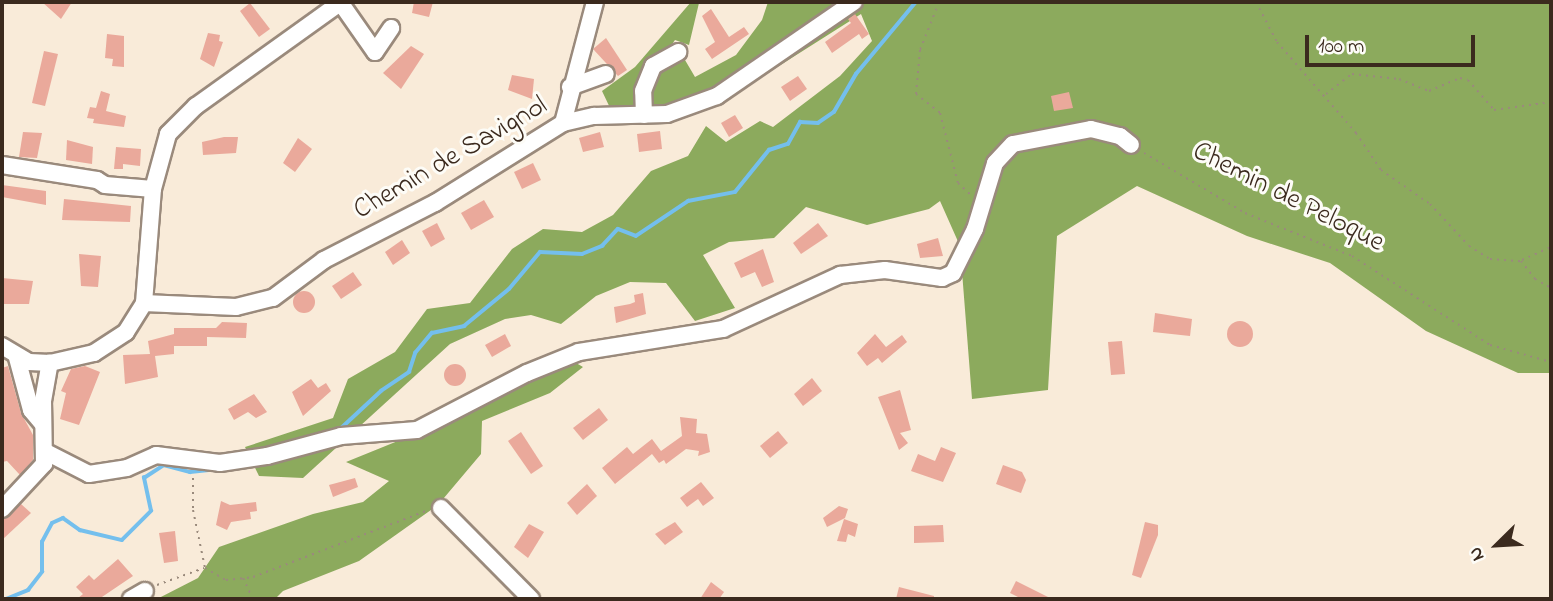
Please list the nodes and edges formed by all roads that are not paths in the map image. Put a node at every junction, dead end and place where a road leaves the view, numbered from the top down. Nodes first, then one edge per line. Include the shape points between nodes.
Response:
1 (341, 2) edge
2 (595, 2) edge
3 (854, 2) edge
4 (391, 28) dead end
5 (678, 52) dead end
6 (606, 74) dead end
7 (570, 87) junction
8 (644, 115) junction
9 (563, 123) junction
10 (1131, 145) road end
11 (2, 150) edge
12 (2, 164) edge
13 (153, 189) junction
14 (144, 303) junction
15 (2, 346) edge
16 (17, 358) junction
17 (50, 363) junction
18 (42, 423) junction
19 (46, 452) junction
20 (441, 508) road end
21 (2, 509) edge
22 (531, 599) edge

1 - 4 street via 375,52
1 - 13 street via 181,118 159,154
2 - 7 street
3 - 8 street, Chemin de Savignol via 717,96 667,114
5 - 8 street via 653,66 643,92
6 - 7 street
7 - 9 street
8 - 9 street, Chemin de Savignol via 594,116
9 - 14 street, Chemin de Savignol via 435,203 324,260 272,298 236,307
10 - 19 street via 1120,136 1091,130 1027,139 1002,153 981,200 975,229 953,273 942,278 885,270 840,275 723,329 579,352 527,373 417,430 341,436 220,463 156,455 127,468 89,474
11 - 12 street
12 - 13 street via 104,185
13 - 14 street
14 - 17 street via 126,332 109,346
15 - 16 street
16 - 17 street
16 - 18 street via 32,410
17 - 18 street
18 - 19 street
19 - 21 street via 38,473
20 - 22 street

